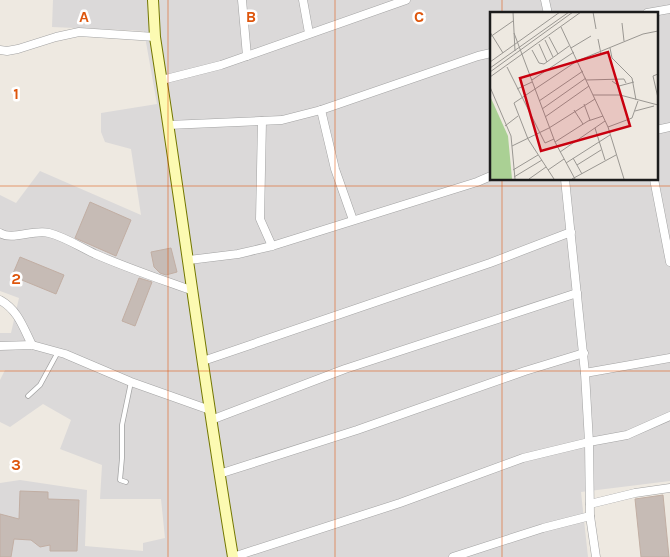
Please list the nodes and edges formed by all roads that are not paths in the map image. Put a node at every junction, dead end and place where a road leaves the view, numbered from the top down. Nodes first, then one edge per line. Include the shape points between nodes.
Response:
1 (153, 0) edge
2 (242, 0) edge
3 (303, 0) edge
4 (406, 0) edge
5 (670, 9) edge
6 (647, 12) dead end
7 (309, 33) junction
8 (155, 38) junction
9 (0, 50) edge
10 (490, 53) edge
11 (247, 56) junction
12 (162, 80) junction
13 (321, 110) junction
14 (262, 121) junction
15 (168, 125) junction
16 (490, 176) edge
17 (565, 180) edge
18 (654, 180) edge
19 (353, 220) junction
20 (0, 232) edge
21 (571, 232) junction
22 (272, 246) junction
23 (189, 260) junction
24 (670, 262) edge
25 (193, 291) junction
26 (577, 292) junction
27 (0, 300) edge
28 (32, 345) junction
29 (0, 346) edge
30 (58, 352) junction
31 (584, 353) junction
32 (670, 358) edge
33 (203, 361) junction
34 (585, 372) junction
35 (131, 382) junction
36 (28, 396) dead end
37 (210, 415) junction
38 (670, 416) edge
39 (589, 442) junction
40 (219, 474) junction
41 (126, 482) dead end
42 (670, 488) edge
43 (590, 504) junction
44 (590, 516) junction
45 (233, 557) edge
46 (453, 557) edge
47 (596, 557) edge

1 - 8 main road
2 - 11 street
3 - 7 street
4 - 7 street
5 - 6 street
7 - 11 street
8 - 9 street via 79,32 8,51
8 - 12 main road
10 - 13 street
11 - 12 street
12 - 15 main road
13 - 14 street via 282,120
13 - 19 street via 335,169
14 - 15 street
14 - 22 street via 260,219
15 - 23 main road
16 - 19 street
17 - 21 street
18 - 24 street
19 - 22 street
20 - 25 street via 12,236 38,231 51,233
21 - 26 street
21 - 33 street
22 - 23 street
23 - 25 main road
25 - 33 main road
26 - 31 street
26 - 37 street
27 - 28 street via 19,316
28 - 29 street
28 - 30 street
30 - 35 street
30 - 36 lane via 40,385
31 - 34 street
31 - 40 street via 524,370 357,430
32 - 34 street
33 - 37 main road
34 - 39 street
35 - 37 street
35 - 41 lane via 122,425 119,475 120,480
37 - 40 main road
38 - 39 street via 627,435
39 - 43 street
39 - 45 street via 523,458 400,504
40 - 45 main road
42 - 43 street
43 - 44 street
44 - 46 street
44 - 47 street

